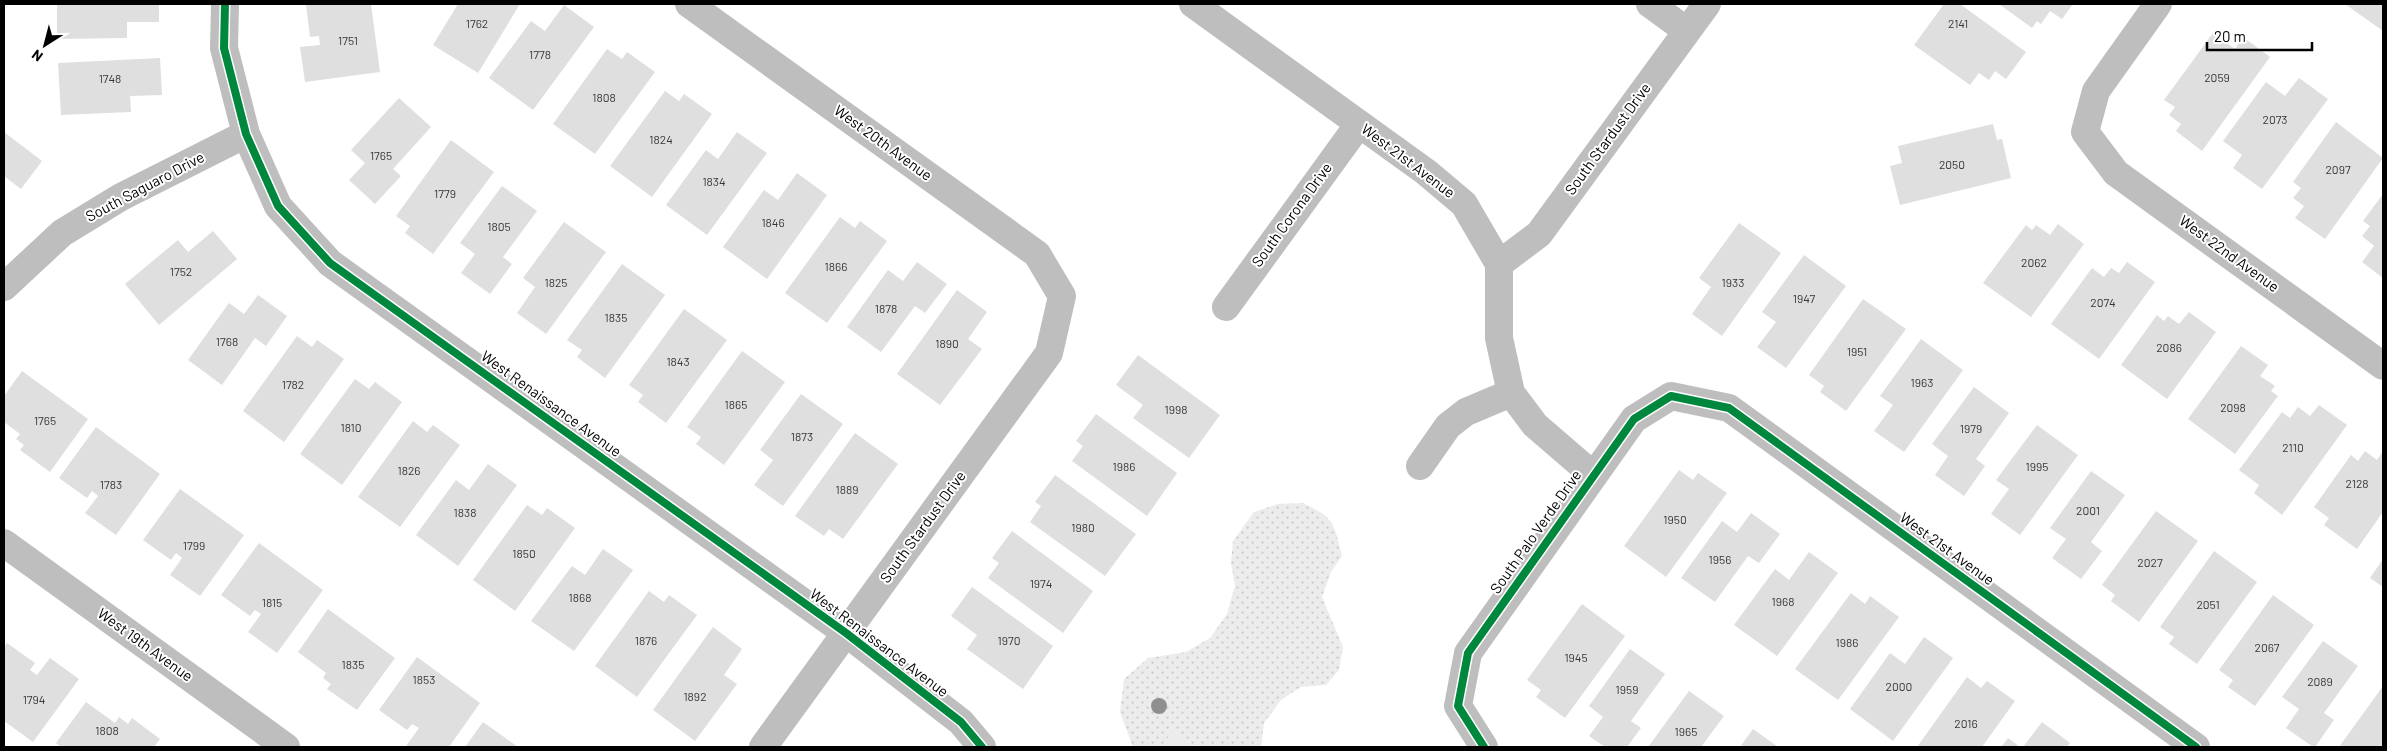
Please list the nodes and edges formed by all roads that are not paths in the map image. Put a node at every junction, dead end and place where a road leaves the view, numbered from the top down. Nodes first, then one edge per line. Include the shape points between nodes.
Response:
1 (225, 4) edge
2 (689, 4) edge
3 (1193, 4) edge
4 (1650, 4) edge
5 (1706, 4) edge
6 (2158, 4) edge
7 (1687, 30) junction
8 (1359, 124) junction
9 (246, 134) junction
10 (1499, 264) junction
11 (4, 287) edge
12 (1062, 296) joint
13 (1226, 307) dead end
14 (2383, 366) edge
15 (1511, 393) junction
16 (1671, 396) joint
17 (1420, 466) dead end
18 (1593, 475) junction
19 (4, 543) edge
20 (846, 633) junction
21 (286, 747) edge
22 (763, 747) edge
23 (982, 747) edge
24 (1484, 747) edge
25 (2196, 747) edge

1 - 9 street, West Renaissance Avenue via 224,48
2 - 12 street, West 20th Avenue via 1037,254
3 - 8 street, West 21st Avenue
4 - 7 street
5 - 7 street, South Stardust Drive
6 - 14 street, West 22nd Avenue via 2096,91 2085,132 2116,173
7 - 10 street, South Stardust Drive via 1539,234
8 - 10 street, West 21st Avenue via 1464,204
8 - 13 street, South Corona Drive
9 - 11 street, South Saguaro Drive via 121,196 62,233
9 - 20 street, West Renaissance Avenue via 278,206 330,263
10 - 15 street via 1499,338
12 - 20 street, South Stardust Drive via 1049,353
15 - 17 street via 1466,412 1448,426
15 - 18 street via 1535,424
16 - 18 street, South Palo Verde Drive via 1634,419
16 - 25 street, West 21st Avenue via 1729,408
18 - 24 street, South Palo Verde Drive via 1468,653 1458,706
19 - 21 street, West 19th Avenue
20 - 22 street, South Stardust Drive
20 - 23 street, West Renaissance Avenue via 961,722

